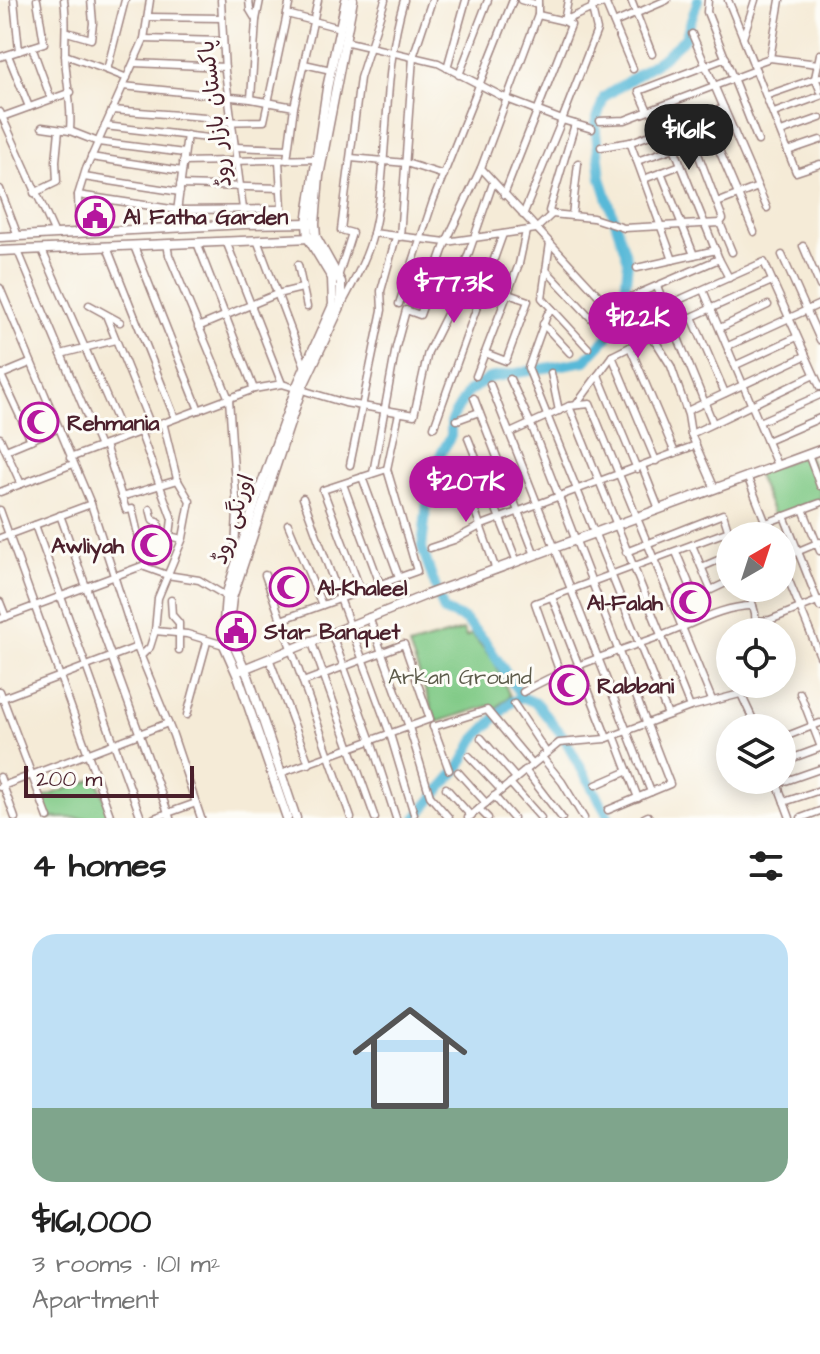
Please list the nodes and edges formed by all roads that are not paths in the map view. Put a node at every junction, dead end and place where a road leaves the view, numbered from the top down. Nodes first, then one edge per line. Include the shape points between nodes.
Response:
1 (14, 0) edge
2 (37, 0) edge
3 (64, 0) edge
4 (91, 0) edge
5 (125, 0) edge
6 (150, 0) edge
7 (221, 0) edge
8 (249, 0) edge
9 (260, 0) edge
10 (290, 0) edge
11 (318, 0) edge
12 (346, 0) edge
13 (353, 0) edge
14 (385, 0) edge
15 (404, 0) edge
16 (432, 0) edge
17 (466, 0) edge
18 (488, 0) edge
19 (513, 0) edge
20 (521, 0) edge
21 (568, 0) edge
22 (593, 0) edge
23 (631, 0) edge
24 (667, 0) edge
25 (708, 0) edge
26 (728, 0) edge
27 (755, 0) edge
28 (780, 0) edge
29 (608, 1) edge
30 (538, 3) edge
31 (592, 9) junction
32 (287, 14) junction
33 (636, 14) junction
34 (538, 15) junction
35 (148, 17) junction
36 (222, 18) junction
37 (256, 20) junction
38 (313, 21) junction
39 (564, 21) junction
40 (614, 23) junction
41 (340, 28) junction
42 (67, 32) junction
43 (692, 34) dead end
44 (743, 38) junction
45 (144, 39) junction
46 (223, 41) junction
47 (344, 41) junction
48 (32, 47) junction
49 (368, 47) junction
50 (19, 51) junction
51 (391, 51) junction
52 (652, 54) dead end
53 (820, 54) edge
54 (65, 55) junction
55 (4, 56) edge
56 (413, 57) junction
57 (726, 58) junction
58 (770, 58) junction
59 (134, 63) junction
60 (304, 64) junction
61 (818, 64) edge
62 (225, 67) junction
63 (706, 67) junction
64 (755, 67) junction
65 (447, 68) junction
66 (633, 69) dead end
67 (107, 70) junction
68 (331, 70) junction
69 (459, 75) junction
70 (734, 78) junction
71 (818, 78) edge
72 (125, 82) junction
73 (480, 86) junction
74 (715, 86) junction
75 (71, 92) junction
76 (820, 93) edge
77 (228, 95) junction
78 (768, 95) junction
79 (51, 99) junction
80 (251, 99) junction
81 (507, 99) junction
82 (268, 102) junction
83 (29, 107) junction
84 (294, 107) junction
85 (658, 108) junction
86 (724, 108) junction
87 (112, 110) junction
88 (538, 110) junction
89 (648, 111) junction
90 (774, 113) junction
91 (1, 114) edge
92 (704, 115) junction
93 (820, 118) edge
94 (562, 120) junction
95 (600, 121) dead end
96 (232, 122) junction
97 (686, 122) junction
98 (575, 124) junction
99 (105, 126) junction
100 (42, 127) dead end
101 (592, 129) dead end
102 (666, 129) junction
103 (59, 130) junction
104 (70, 131) junction
105 (781, 132) junction
106 (9, 135) junction
107 (187, 135) junction
108 (0, 138) edge
109 (820, 140) edge
110 (758, 141) dead end
111 (98, 142) junction
112 (630, 142) junction
113 (235, 144) junction
114 (601, 147) dead end
115 (674, 148) junction
116 (288, 149) junction
117 (788, 151) junction
118 (91, 157) junction
119 (184, 158) junction
120 (351, 158) junction
121 (316, 159) junction
122 (283, 160) junction
123 (383, 161) junction
124 (637, 161) junction
125 (237, 162) junction
126 (406, 163) junction
127 (578, 163) dead end
128 (820, 164) edge
129 (681, 165) junction
130 (481, 168) junction
131 (182, 171) junction
132 (661, 172) junction
133 (444, 175) junction
134 (84, 177) junction
135 (644, 179) junction
136 (493, 183) junction
137 (240, 186) junction
138 (758, 187) junction
139 (281, 188) junction
140 (0, 189) edge
141 (180, 189) junction
142 (34, 193) junction
143 (78, 195) junction
144 (504, 195) junction
145 (739, 195) junction
146 (717, 203) junction
147 (243, 208) junction
148 (767, 208) dead end
149 (282, 209) junction
150 (178, 210) junction
151 (552, 214) junction
152 (523, 215) junction
153 (572, 216) junction
154 (283, 223) junction
155 (311, 223) junction
156 (720, 223) junction
157 (245, 224) junction
158 (682, 224) junction
159 (705, 224) junction
160 (659, 225) junction
161 (175, 227) junction
162 (536, 229) junction
163 (526, 231) junction
164 (754, 232) dead end
165 (79, 233) junction
166 (373, 233) junction
167 (55, 234) junction
168 (503, 234) junction
169 (18, 236) junction
170 (0, 237) edge
171 (398, 237) junction
172 (312, 238) junction
173 (473, 238) junction
174 (257, 240) junction
175 (226, 241) junction
176 (421, 241) junction
177 (446, 242) junction
178 (197, 243) junction
179 (550, 243) junction
180 (167, 244) junction
181 (134, 246) junction
182 (803, 246) dead end
183 (107, 247) junction
184 (42, 250) junction
185 (716, 250) junction
186 (0, 251) edge
187 (18, 251) junction
188 (732, 252) dead end
189 (694, 255) junction
190 (782, 255) dead end
191 (719, 259) junction
192 (673, 260) junction
193 (298, 265) dead end
194 (637, 268) dead end
195 (546, 270) junction
196 (338, 276) junction
197 (729, 278) junction
198 (772, 281) junction
199 (820, 286) edge
200 (657, 287) junction
201 (0, 288) edge
202 (302, 288) junction
203 (334, 288) junction
204 (703, 290) junction
205 (277, 294) junction
206 (508, 294) junction
207 (631, 297) dead end
208 (399, 304) dead end
209 (820, 304) edge
210 (89, 305) dead end
211 (251, 305) junction
212 (341, 305) junction
213 (768, 305) dead end
214 (665, 306) junction
215 (307, 307) dead end
216 (552, 309) junction
217 (711, 309) junction
218 (807, 310) junction
219 (106, 315) junction
220 (226, 316) junction
221 (692, 317) junction
222 (788, 319) junction
223 (120, 322) dead end
224 (543, 324) junction
225 (674, 325) junction
226 (635, 326) junction
227 (198, 327) junction
228 (720, 328) junction
229 (606, 334) dead end
230 (649, 337) junction
231 (797, 337) junction
232 (115, 340) junction
233 (820, 340) edge
234 (728, 346) junction
235 (84, 347) junction
236 (630, 347) junction
237 (588, 348) dead end
238 (485, 353) junction
239 (570, 353) dead end
240 (61, 354) junction
241 (612, 356) junction
242 (805, 356) junction
243 (30, 363) junction
244 (736, 365) junction
245 (305, 367) junction
246 (551, 373) dead end
247 (0, 375) edge
248 (598, 375) junction
249 (814, 375) junction
250 (476, 376) dead end
251 (510, 379) dead end
252 (282, 384) junction
253 (490, 384) dead end
254 (744, 385) junction
255 (820, 387) edge
256 (254, 389) junction
257 (299, 389) junction
258 (725, 393) junction
259 (820, 395) edge
260 (474, 398) dead end
261 (229, 399) junction
262 (705, 402) junction
263 (752, 404) junction
264 (362, 406) junction
265 (572, 406) junction
266 (199, 410) junction
267 (385, 410) junction
268 (559, 411) junction
269 (687, 411) junction
270 (479, 412) junction
271 (399, 413) junction
272 (548, 415) junction
273 (175, 418) junction
274 (820, 418) edge
275 (457, 420) dead end
276 (163, 422) junction
277 (530, 422) junction
278 (759, 422) junction
279 (713, 423) junction
280 (151, 426) junction
281 (434, 427) dead end
282 (59, 428) junction
283 (140, 431) junction
284 (510, 433) junction
285 (691, 434) junction
286 (124, 437) junction
287 (0, 438) edge
288 (468, 438) dead end
289 (31, 440) junction
290 (767, 441) junction
291 (696, 445) junction
292 (102, 446) junction
293 (6, 450) junction
294 (820, 450) edge
295 (675, 453) junction
296 (808, 454) junction
297 (72, 461) junction
298 (656, 461) junction
299 (451, 463) dead end
300 (350, 465) dead end
301 (777, 465) junction
302 (640, 468) junction
303 (387, 469) junction
304 (373, 473) junction
305 (618, 476) junction
306 (747, 476) junction
307 (362, 477) junction
308 (178, 480) junction
309 (600, 483) junction
310 (21, 484) junction
311 (343, 484) junction
312 (160, 486) junction
313 (820, 486) edge
314 (715, 489) junction
315 (578, 491) junction
316 (0, 492) edge
317 (121, 497) junction
318 (303, 498) dead end
319 (559, 498) junction
320 (820, 503) edge
321 (91, 504) junction
322 (539, 505) junction
323 (150, 509) dead end
324 (659, 509) junction
325 (803, 509) junction
326 (0, 510) edge
327 (519, 512) junction
328 (60, 515) junction
329 (784, 516) junction
330 (636, 518) junction
331 (501, 519) junction
332 (726, 522) edge
333 (766, 522) edge
334 (769, 522) edge
335 (288, 524) dead end
336 (35, 525) junction
337 (482, 525) junction
338 (615, 525) junction
339 (595, 533) junction
340 (9, 535) junction
341 (170, 535) junction
342 (0, 538) edge
343 (716, 538) edge
344 (182, 539) junction
345 (576, 540) junction
346 (647, 543) junction
347 (818, 543) edge
348 (692, 545) junction
349 (430, 548) dead end
350 (555, 548) junction
351 (797, 551) junction
352 (820, 551) edge
353 (626, 552) junction
354 (676, 552) junction
355 (535, 555) junction
356 (238, 560) junction
357 (655, 560) junction
358 (716, 561) edge
359 (517, 562) junction
360 (146, 567) junction
361 (702, 567) junction
362 (633, 569) junction
363 (496, 570) junction
364 (114, 575) junction
365 (167, 575) junction
366 (265, 575) dead end
367 (612, 576) junction
368 (399, 577) junction
369 (592, 583) junction
370 (380, 584) junction
371 (86, 585) junction
372 (691, 588) dead end
373 (716, 588) edge
374 (361, 591) junction
375 (571, 591) junction
376 (60, 596) junction
377 (226, 596) junction
378 (552, 597) junction
379 (796, 598) edge
380 (341, 599) junction
381 (171, 600) dead end
382 (0, 602) edge
383 (752, 602) edge
384 (819, 603) edge
385 (322, 605) junction
386 (34, 606) junction
387 (753, 606) junction
388 (800, 608) junction
389 (369, 617) junction
390 (3, 618) edge
391 (755, 618) edge
392 (775, 618) edge
393 (281, 620) junction
394 (350, 625) junction
395 (683, 627) junction
396 (155, 631) junction
397 (331, 632) junction
398 (180, 634) junction
399 (661, 636) junction
400 (311, 640) junction
401 (207, 642) junction
402 (638, 644) junction
403 (224, 645) junction
404 (137, 647) junction
405 (291, 649) junction
406 (179, 650) dead end
407 (619, 650) junction
408 (382, 652) junction
409 (141, 656) junction
410 (820, 656) edge
411 (112, 657) junction
412 (598, 657) junction
413 (269, 658) junction
414 (363, 660) junction
415 (579, 664) junction
416 (87, 667) junction
417 (343, 667) junction
418 (243, 672) junction
419 (560, 673) junction
420 (324, 675) junction
421 (60, 678) junction
422 (303, 682) junction
423 (523, 692) dead end
424 (800, 693) dead end
425 (1, 696) edge
426 (722, 698) edge
427 (712, 700) junction
428 (514, 704) dead end
429 (690, 707) junction
430 (187, 715) dead end
431 (668, 715) junction
432 (430, 719) junction
433 (168, 723) junction
434 (647, 723) junction
435 (816, 725) edge
436 (409, 727) junction
437 (433, 727) junction
438 (629, 730) junction
439 (796, 733) edge
440 (139, 734) junction
441 (390, 734) junction
442 (610, 737) junction
443 (481, 738) dead end
444 (371, 741) junction
445 (114, 743) junction
446 (820, 746) edge
447 (351, 749) junction
448 (88, 754) junction
449 (544, 754) junction
450 (469, 756) dead end
451 (796, 756) edge
452 (330, 757) junction
453 (309, 764) junction
454 (532, 764) junction
455 (820, 769) edge
456 (449, 770) dead end
457 (525, 770) junction
458 (628, 771) junction
459 (458, 772) dead end
460 (281, 773) junction
461 (32, 775) junction
462 (796, 776) edge
463 (0, 777) edge
464 (513, 780) junction
465 (596, 785) dead end
466 (2, 787) edge
467 (446, 788) dead end
468 (501, 790) junction
469 (820, 790) edge
470 (651, 792) junction
471 (781, 794) edge
472 (494, 796) junction
473 (638, 798) junction
474 (784, 802) junction
475 (196, 803) junction
476 (482, 806) junction
477 (608, 810) dead end
478 (820, 811) edge
479 (414, 814) dead end
480 (169, 815) edge
481 (470, 817) edge
482 (15, 818) edge
483 (48, 818) edge
484 (111, 818) edge
485 (141, 818) edge
486 (154, 818) edge
487 (201, 818) edge
488 (287, 818) edge
489 (296, 818) edge
490 (351, 818) edge
491 (375, 818) edge
492 (396, 818) edge
493 (449, 818) edge
494 (488, 818) edge
495 (513, 818) edge
496 (541, 818) edge
497 (562, 818) edge
498 (584, 818) edge
499 (790, 818) edge
500 (801, 818) edge

1 - 50 street
2 - 48 street via 44,43
3 - 42 street
4 - 42 street via 91,39
5 - 67 street
6 - 35 street
7 - 36 street, پاکستان بازار روڈ
8 - 37 street
9 - 37 street
10 - 32 street
11 - 38 street
12 - 41 main road
13 - 47 main road
14 - 49 street
15 - 51 street
16 - 56 street
17 - 65 street
18 - 69 street
19 - 73 street
20 - 30 street
21 - 39 street
22 - 31 street
23 - 33 street
24 - 33 street
25 - 57 street via 707,12
26 - 44 street
27 - 44 street
28 - 58 street
29 - 31 street
29 - 40 street
30 - 34 street
31 - 39 street
31 - 94 street via 597,30
32 - 38 street
32 - 82 street
33 - 40 street
33 - 52 street
34 - 39 street
34 - 81 street
35 - 36 street
35 - 45 street
36 - 46 street, پاکستان بازار روڈ
37 - 80 street
38 - 41 street
38 - 60 street
39 - 88 street via 571,25
40 - 66 street
41 - 68 main road
42 - 54 street
43 - 63 street
44 - 64 street
45 - 46 street
45 - 59 street
46 - 62 street, پاکستان بازار روڈ
47 - 49 street
47 - 155 main road
48 - 50 street
48 - 79 street
49 - 51 street
49 - 120 street
50 - 55 street
51 - 56 street
51 - 123 street
53 - 61 street
54 - 67 street
54 - 75 street
55 - 83 street
56 - 65 street
56 - 126 street
57 - 63 street
57 - 70 street
58 - 61 street
58 - 64 street
59 - 62 street
59 - 72 street
60 - 68 street
60 - 84 street
61 - 71 street
62 - 77 street, پاکستان بازار روڈ
63 - 74 street
63 - 89 street via 639,91
64 - 70 street
64 - 78 street
65 - 69 street
67 - 72 street
68 - 121 main road
69 - 73 street
70 - 74 street
70 - 110 street
71 - 76 street
71 - 78 street
72 - 77 street
72 - 87 street
73 - 81 street
73 - 133 street
74 - 85 street
74 - 86 street
75 - 79 street
75 - 104 street
76 - 90 street
77 - 80 street
77 - 96 street, پاکستان بازار روڈ
78 - 90 street
79 - 83 street
80 - 82 street
81 - 88 street
81 - 130 street
82 - 84 street
82 - 96 street via 264,121
83 - 91 street
84 - 116 street
85 - 89 street
85 - 102 street
86 - 92 street
86 - 138 street
87 - 96 street
87 - 99 street
88 - 94 street
88 - 144 street
89 - 95 street via 625,120
90 - 105 street
91 - 106 street
92 - 97 street
92 - 145 street
93 - 105 street
94 - 98 street
94 - 152 street
96 - 113 street, پاکستان بازار روڈ
97 - 102 street
97 - 146 street
98 - 101 street
98 - 151 street
99 - 107 street
99 - 111 street
100 - 103 street
102 - 112 street
102 - 115 street
103 - 104 street
103 - 142 street via 57,182
104 - 111 street
105 - 117 street
106 - 108 street
106 - 142 street
107 - 113 street
107 - 119 street
109 - 117 street
111 - 118 street
111 - 119 street
112 - 114 street
112 - 124 street
113 - 116 street
113 - 125 street, پاکستان بازار روڈ
115 - 124 street
115 - 129 street
116 - 122 street
117 - 128 street via 796,172
118 - 131 street
118 - 134 street
119 - 125 street
119 - 131 street
120 - 123 street
120 - 196 street via 341,230 352,233
121 - 122 street
121 - 155 main road
122 - 125 street
122 - 139 street
123 - 126 street
123 - 166 street
124 - 135 street
125 - 137 street, پاکستان بازار روڈ
126 - 133 street
126 - 171 street
127 - 153 street
129 - 132 street
129 - 159 street
130 - 136 street
130 - 177 street
131 - 141 street
132 - 135 street
132 - 158 street
133 - 176 street
134 - 141 street
134 - 143 street
135 - 160 street
136 - 144 street
136 - 173 street
137 - 139 street
137 - 141 street
137 - 147 street, پاکستان بازار روڈ
138 - 145 street
138 - 148 street
139 - 149 street
140 - 169 street
141 - 150 street
142 - 167 street
143 - 150 street
143 - 165 street
144 - 152 street
145 - 146 street
145 - 164 street
146 - 156 street
147 - 149 street
147 - 150 street
147 - 157 street, پاکستان بازار روڈ
149 - 154 street
150 - 161 street
151 - 153 street
151 - 162 street
152 - 162 street
153 - 160 street via 624,228
154 - 155 main road
154 - 157 main road
155 - 172 main road
156 - 159 street
156 - 188 street
157 - 161 main road
158 - 159 street
158 - 160 street
158 - 189 street
159 - 185 street
160 - 192 street
161 - 165 main road
162 - 163 street
162 - 179 street
163 - 168 street
163 - 206 street
165 - 167 main road
166 - 171 street
166 - 212 street
167 - 169 main road
168 - 173 street
168 - 281 street
169 - 170 main road
171 - 176 street
171 - 264 street via 381,291 382,310
172 - 174 main road
172 - 196 main road
172 - 203 main road
173 - 177 street
173 - 271 street via 449,310 428,352 414,415
174 - 175 main road
174 - 205 street
175 - 178 main road
175 - 211 street
176 - 177 street
176 - 208 street
177 - 267 street via 420,315 406,310
178 - 180 main road
178 - 220 street
179 - 195 street
179 - 226 street via 611,309
180 - 181 main road
180 - 227 street
181 - 183 main road
181 - 266 street
182 - 199 street
183 - 184 main road
183 - 273 street
184 - 187 main road
184 - 235 street
185 - 189 street
185 - 191 street
186 - 187 main road
187 - 240 street
189 - 192 street
190 - 218 street
191 - 197 street
191 - 200 street
192 - 194 street
193 - 202 street
195 - 216 street via 542,298
195 - 229 street
196 - 203 street
196 - 212 main road
197 - 198 street via 764,262
197 - 204 street
198 - 217 street
198 - 222 street
200 - 207 street
200 - 214 street
201 - 243 street
202 - 205 street
202 - 215 street
203 - 245 main road, اورنگی روڈ via 333,305
204 - 214 street
204 - 217 street
205 - 211 street
205 - 245 street
206 - 238 street
206 - 238 street via 528,301 506,361
209 - 218 street
210 - 219 street
211 - 220 street
211 - 252 street
212 - 257 main road
213 - 228 street
214 - 225 street
214 - 226 street
216 - 224 street
216 - 237 street
217 - 221 street
217 - 228 street
218 - 222 street
218 - 233 street
219 - 223 street
219 - 232 street
220 - 227 street
220 - 256 street
221 - 225 street
221 - 258 street
222 - 231 street
222 - 234 street
224 - 239 street
224 - 272 street via 528,368
225 - 230 street
225 - 262 street
226 - 230 street
227 - 261 street
228 - 234 street
230 - 236 street
230 - 269 street via 671,366
231 - 242 street
231 - 244 street
232 - 235 street
232 - 280 street
234 - 244 street
235 - 240 street
235 - 286 street
236 - 241 street
236 - 295 street
238 - 250 street
240 - 292 street
241 - 248 street
241 - 298 street
242 - 249 street
242 - 254 street
243 - 247 street
243 - 282 street
244 - 254 street
245 - 257 main road, اورنگی روڈ
246 - 268 street
247 - 289 street
248 - 265 street
248 - 302 street
249 - 255 street
249 - 263 street
251 - 277 street
252 - 256 street
252 - 257 street
253 - 284 street
254 - 258 street
254 - 263 street
256 - 261 street
257 - 264 street
257 - 356 main road, اورنگی روڈ
257 - 418 main road via 232,598 231,639
258 - 262 street
259 - 278 street
260 - 270 street
261 - 266 street
261 - 356 street
262 - 269 street
262 - 279 street
263 - 278 street
263 - 279 street
264 - 267 street
264 - 300 street
265 - 268 street
265 - 305 street via 590,404
265 - 309 street
266 - 273 street
267 - 271 street
267 - 304 street
268 - 272 street
269 - 285 street
270 - 275 street
270 - 327 street
271 - 303 street
272 - 277 street
272 - 315 street
273 - 276 street
274 - 290 street
276 - 280 street
276 - 308 street
277 - 284 street
277 - 319 street
278 - 290 street
279 - 285 street
280 - 283 street
282 - 289 street
282 - 297 street
283 - 286 street
283 - 312 street
284 - 322 street
285 - 291 street
286 - 292 street
287 - 293 street
288 - 331 street
289 - 293 street
290 - 301 street
291 - 295 street
291 - 314 street
292 - 297 street
292 - 317 street
293 - 310 street
294 - 296 main road
295 - 298 street
296 - 301 main road
296 - 313 street
297 - 310 street
297 - 321 street
298 - 302 street
299 - 337 street via 459,466
301 - 306 main road
302 - 305 street
302 - 324 street
303 - 304 street
303 - 368 street via 417,571
304 - 307 street
305 - 309 street
305 - 330 street
306 - 314 main road
306 - 333 street
307 - 311 street
307 - 368 street
308 - 312 street
308 - 344 street via 190,501
309 - 315 street
309 - 338 street
310 - 316 street
311 - 370 street
311 - 374 street via 323,490
312 - 317 street
312 - 341 street via 172,519
314 - 324 main road
315 - 319 street
315 - 339 street
317 - 360 street via 126,510 132,509
318 - 380 street
319 - 322 street
319 - 345 street
320 - 325 street
321 - 328 street
321 - 364 street
322 - 327 street
322 - 350 street
323 - 341 street via 161,534
324 - 330 main road
325 - 329 street
325 - 347 street
326 - 340 street
327 - 331 street
327 - 355 street
328 - 336 street
328 - 371 street
329 - 334 street
329 - 351 street
330 - 338 main road
330 - 346 street
331 - 337 street
331 - 359 street
332 - 346 street via 723,514
335 - 385 street
336 - 340 street
336 - 376 street
337 - 349 street
337 - 363 street
338 - 339 main road
338 - 353 street
339 - 345 main road
339 - 367 street
340 - 342 street
340 - 386 street
341 - 344 street
343 - 348 street
344 - 365 street
345 - 350 main road
345 - 369 street
346 - 353 street
346 - 357 street
347 - 351 street
347 - 352 street
348 - 354 street
348 - 361 street
350 - 355 main road
350 - 375 street
351 - 384 street
353 - 362 street
354 - 357 street
354 - 372 street
355 - 359 main road
356 - 377 main road, اورنگی روڈ
357 - 362 street
357 - 395 street
358 - 361 street
359 - 363 main road
360 - 364 street
360 - 365 street
361 - 373 street via 711,590
362 - 367 street
362 - 399 street
363 - 389 main road
364 - 371 street
364 - 404 street
365 - 377 street via 199,580
365 - 396 street
366 - 393 street
367 - 369 street
367 - 402 street
368 - 370 street
369 - 375 street
369 - 407 street
370 - 374 street
371 - 376 street
371 - 411 street
374 - 380 street
375 - 378 street
375 - 412 street
376 - 386 street
376 - 416 street
377 - 403 main road, اورنگی روڈ
378 - 415 street
378 - 419 street via 535,603
379 - 388 street
380 - 385 street
380 - 394 street
381 - 398 street
382 - 390 street
383 - 387 street
384 - 388 street
385 - 393 street
386 - 390 street
386 - 421 street
387 - 391 street
387 - 395 street via 734,606
388 - 392 street
388 - 410 street
389 - 394 main road
389 - 408 street
393 - 405 street
394 - 397 main road
394 - 414 street
395 - 399 street
395 - 427 street
396 - 398 street
396 - 409 street
397 - 400 main road
397 - 417 street
398 - 401 street
398 - 406 street
399 - 402 street
399 - 429 street
400 - 405 main road
400 - 420 street
401 - 403 street
401 - 430 street
402 - 407 street
402 - 431 street
403 - 418 main road, اورنگی روڈ
404 - 409 street
404 - 411 street
405 - 413 main road
405 - 422 street
407 - 412 street
407 - 434 street
408 - 414 street
408 - 432 street via 404,644
408 - 436 street
409 - 433 street
411 - 416 street
411 - 440 street
412 - 415 street
412 - 438 street
413 - 418 main road
413 - 453 street
414 - 417 street
414 - 441 street
415 - 419 street
415 - 442 street
416 - 421 street
416 - 445 street
417 - 420 street
417 - 444 street
418 - 460 main road, اورنگی روڈ
418 - 488 main road, اورنگی روڈ
419 - 423 street
420 - 422 street
420 - 447 street
421 - 425 street
421 - 448 street
422 - 452 street
424 - 435 street
425 - 461 street
426 - 427 street
427 - 429 street
428 - 449 street
429 - 431 street
431 - 434 street
432 - 436 street
432 - 437 street
433 - 440 street
433 - 475 street
434 - 438 street
434 - 470 street via 670,784
435 - 439 street
435 - 446 street
436 - 441 street
436 - 493 street via 432,800
437 - 454 street via 487,710
437 - 456 street
438 - 442 street
438 - 470 street
440 - 445 street
440 - 480 street
441 - 444 street
441 - 479 street
442 - 449 street via 559,743
442 - 458 street
443 - 464 street
444 - 447 street
444 - 492 street
445 - 448 street
445 - 485 street
446 - 451 street
447 - 452 street
447 - 491 street
448 - 461 street
448 - 484 street
449 - 454 street
449 - 498 street
450 - 468 street
452 - 453 street
452 - 490 street
453 - 460 street
454 - 457 street
455 - 462 street
457 - 464 street
457 - 497 street
458 - 465 street
458 - 473 street
459 - 476 street
460 - 489 main road, اورنگی روڈ
461 - 466 street
461 - 483 street
463 - 466 street
464 - 468 street
464 - 496 street
466 - 482 street
467 - 481 street
468 - 472 street
469 - 474 street
470 - 473 street
471 - 474 street
472 - 476 street
472 - 495 street
473 - 477 street
474 - 499 street
475 - 480 street
475 - 487 street
476 - 481 street
476 - 494 street
478 - 500 street
480 - 486 street

